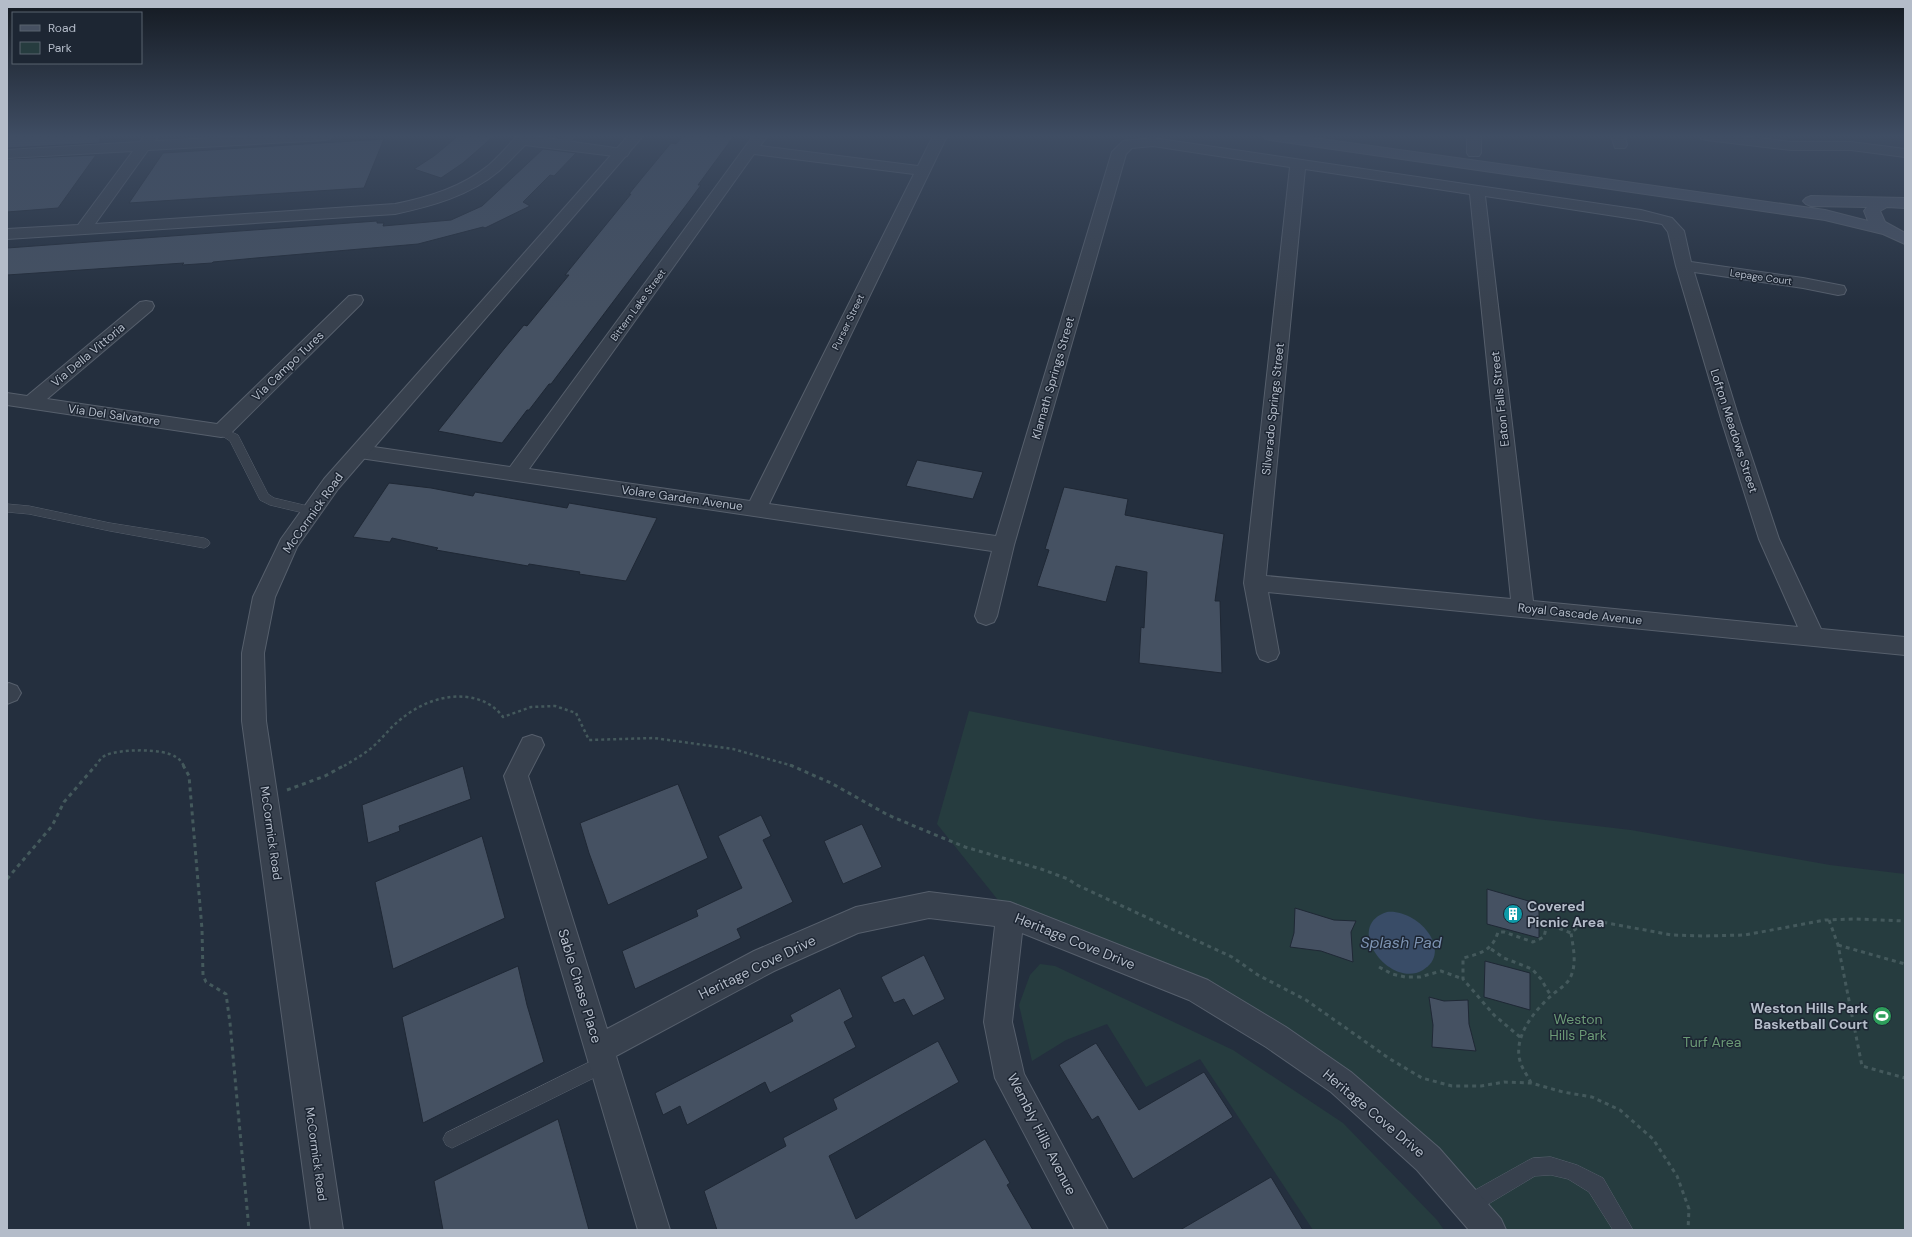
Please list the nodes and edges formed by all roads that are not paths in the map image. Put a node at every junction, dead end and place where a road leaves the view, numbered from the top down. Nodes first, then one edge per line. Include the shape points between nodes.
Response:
1 (109, 194) edge
2 (453, 194) edge
3 (582, 194) edge
4 (718, 194) edge
5 (912, 194) edge
6 (1107, 194) edge
7 (1295, 194) edge
8 (1477, 194) edge
9 (1501, 194) edge
10 (1676, 194) edge
11 (1760, 194) edge
12 (1905, 202) edge
13 (1883, 203) junction
14 (83, 229) junction
15 (7, 234) edge
16 (1898, 237) edge
17 (1684, 266) junction
18 (1838, 290) dead end
19 (355, 300) dead end
20 (146, 306) dead end
21 (7, 400) edge
22 (30, 403) junction
23 (221, 431) junction
24 (360, 452) junction
25 (516, 474) junction
26 (7, 508) edge
27 (756, 509) junction
28 (312, 511) junction
29 (204, 543) dead end
30 (1004, 545) junction
31 (1255, 583) junction
32 (1523, 608) junction
33 (986, 616) dead end
34 (1814, 638) junction
35 (1905, 646) edge
36 (1268, 653) dead end
37 (532, 745) dead end
38 (1010, 915) junction
39 (601, 1057) junction
40 (452, 1139) dead end
41 (1468, 1205) junction
42 (327, 1230) edge
43 (654, 1230) edge
44 (1092, 1230) edge
45 (1490, 1230) edge
46 (1624, 1230) edge

1 - 14 street
2 - 14 street via 431,202 394,209
3 - 24 street, McCormick Road
4 - 25 street, Bittern Lake Street
5 - 27 street, Purser Street
6 - 30 street, Klamath Springs Street
7 - 31 street, Silverado Springs Street
8 - 32 street, Eaton Falls Street
9 - 17 street, Lofton Meadows Street via 1667,221 1676,231
10 - 16 main road via 1825,215
11 - 13 main road via 1818,202
12 - 13 main road
13 - 16 main road via 1873,209 1875,221
14 - 15 street
17 - 18 street, Lepage Court
17 - 34 street, Lofton Meadows Street via 1769,539
19 - 23 street, Via Campo Tures
20 - 22 street, Via Della Vittoria
21 - 22 street, Via Del Salvatore
22 - 23 street, Via Del Salvatore
23 - 28 lane via 234,438 264,497 270,501
24 - 25 street, Volare Garden Avenue
24 - 28 street, McCormick Road via 331,484
25 - 27 street, Volare Garden Avenue
26 - 29 lane
27 - 30 street, Volare Garden Avenue
28 - 42 street, McCormick Road via 288,544 264,597 253,653 254,721
30 - 33 street, Klamath Springs Street
31 - 32 street, Royal Cascade Avenue
31 - 36 street, Silverado Springs Street
32 - 34 street, Royal Cascade Avenue
34 - 35 street, Royal Cascade Avenue
37 - 39 street, Sable Chase Place via 516,776
38 - 39 street, Heritage Cove Drive via 929,905 856,920 764,961
38 - 41 street, Heritage Cove Drive via 1198,990 1276,1037 1342,1082 1428,1159
38 - 44 street, Wembly Hills Avenue via 998,1022 1010,1078
39 - 40 lane
39 - 43 street, Sable Chase Place
41 - 45 street, Heritage Cove Drive
41 - 46 lane via 1533,1167 1551,1166 1571,1171 1596,1185

